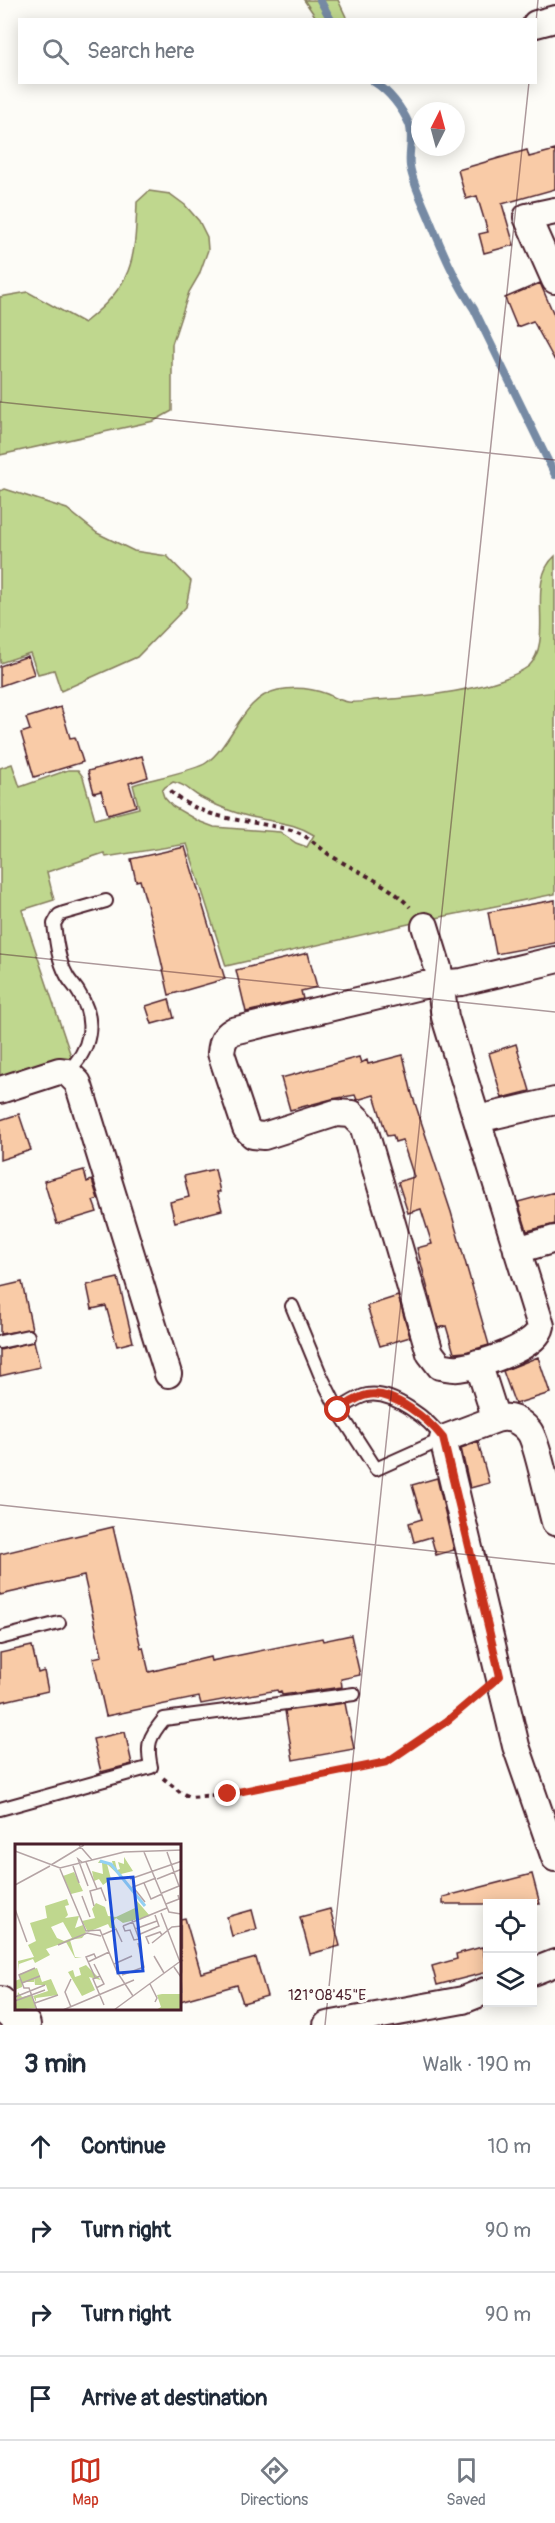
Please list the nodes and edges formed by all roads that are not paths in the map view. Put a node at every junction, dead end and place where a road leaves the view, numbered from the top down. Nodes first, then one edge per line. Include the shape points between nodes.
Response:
1 (555, 19) edge
2 (537, 24) edge
3 (555, 211) edge
4 (555, 280) edge
5 (106, 901) dead end
6 (425, 926) road end
7 (555, 960) edge
8 (441, 982) junction
9 (67, 1072) junction
10 (0, 1090) edge
11 (555, 1101) edge
12 (478, 1119) junction
13 (555, 1239) edge
14 (517, 1250) junction
15 (292, 1305) dead end
16 (28, 1336) dead end
17 (0, 1342) edge
18 (477, 1363) junction
19 (168, 1374) dead end
20 (338, 1410) junction
21 (496, 1419) junction
22 (443, 1438) junction
23 (555, 1522) edge
24 (60, 1623) dead end
25 (0, 1638) edge
26 (354, 1694) dead end
27 (0, 1809) edge
28 (555, 1858) edge
29 (555, 1963) edge
30 (537, 1970) edge
31 (483, 1992) edge
32 (0, 2003) edge
33 (24, 2025) edge
34 (327, 2025) edge

1 - 2 street
3 - 4 street via 527,217
5 - 9 lane via 59,915 54,924 64,971 85,1003 90,1026 86,1049
6 - 8 street
7 - 8 street via 462,982
8 - 12 street via 445,1017
8 - 18 street via 233,1031 224,1039 221,1053 246,1128 253,1135 264,1136 344,1112 363,1125 430,1353 440,1366 449,1368
9 - 10 street via 51,1073
9 - 19 street via 78,1083
11 - 12 street
12 - 14 street
13 - 14 street
14 - 18 street via 540,1330 522,1347
15 - 20 lane
16 - 17 lane
18 - 21 street
20 - 22 lane via 364,1396 379,1395 422,1416
20 - 22 lane via 376,1469
21 - 22 street
21 - 23 street via 509,1417 529,1431
22 - 28 street via 522,1765
24 - 25 lane
26 - 27 lane via 164,1719 150,1737 151,1767
29 - 30 street
31 - 34 street via 463,2000
32 - 33 street

